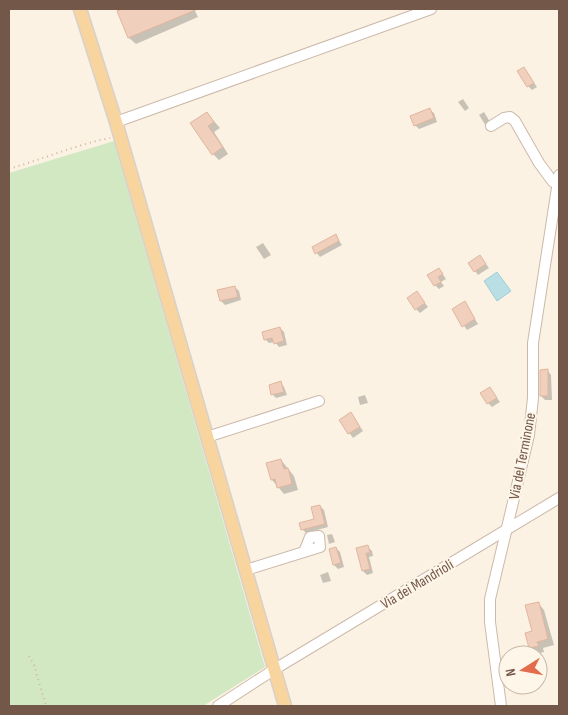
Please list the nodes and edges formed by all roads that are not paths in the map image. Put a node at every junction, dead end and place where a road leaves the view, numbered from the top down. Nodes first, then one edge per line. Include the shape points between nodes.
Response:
1 (80, 9) edge
2 (432, 9) edge
3 (116, 122) junction
4 (491, 126) dead end
5 (556, 178) edge
6 (319, 401) dead end
7 (207, 437) junction
8 (559, 498) edge
9 (506, 530) junction
10 (304, 552) dead end
11 (246, 570) junction
12 (275, 670) junction
13 (218, 706) edge
14 (285, 706) edge
15 (501, 706) edge

1 - 3 main road
2 - 3 street
3 - 7 main road
4 - 5 street via 504,118 510,117 515,121 540,163
5 - 9 street, Via del Terminone via 533,343 530,435
6 - 7 street
7 - 11 main road
8 - 9 street, Via dei Mandrioli
9 - 12 street, Via dei Mandrioli
9 - 15 street, Via del Terminone via 489,610
10 - 11 street
11 - 12 main road
12 - 13 street, Via dei Mandrioli
12 - 14 main road

